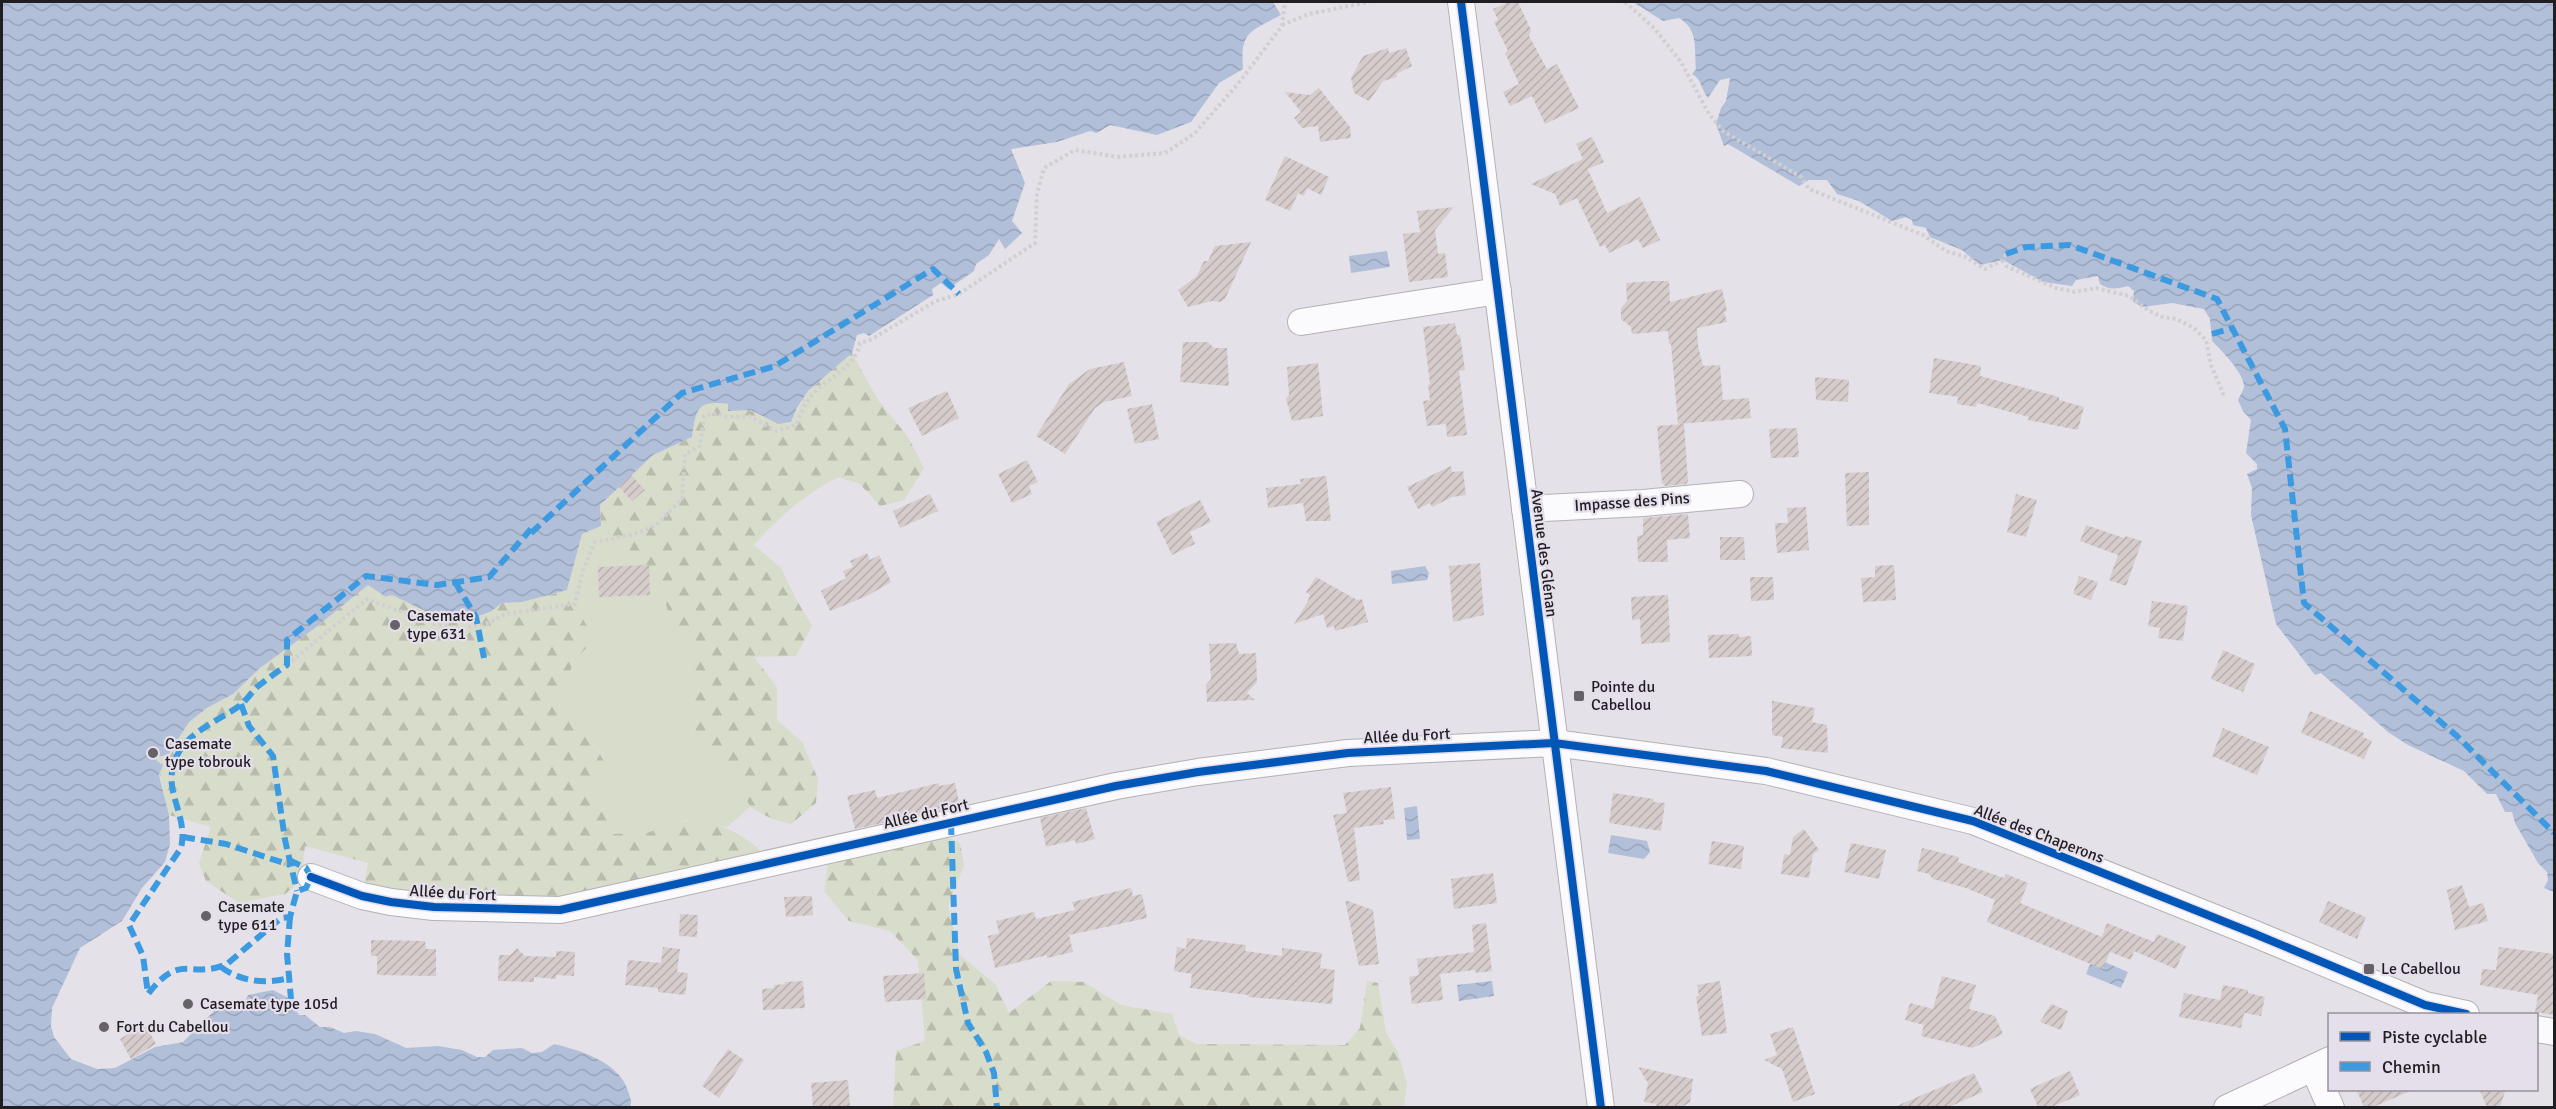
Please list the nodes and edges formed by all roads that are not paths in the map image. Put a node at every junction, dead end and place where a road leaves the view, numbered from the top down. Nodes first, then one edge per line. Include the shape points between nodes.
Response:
1 (1461, 2) edge
2 (1498, 291) junction
3 (1301, 322) dead end
4 (1740, 494) dead end
5 (1525, 509) junction
6 (1554, 743) junction
7 (311, 877) dead end
8 (2417, 1010) edge
9 (2454, 1013) edge
10 (2538, 1029) edge
11 (2554, 1032) edge
12 (2322, 1065) edge
13 (1601, 1107) edge
14 (2227, 1107) edge
15 (2331, 1107) edge

1 - 2 street, Avenue des Glénan
2 - 3 street
2 - 5 street, Avenue des Glénan
4 - 5 street, Impasse des Pins
5 - 6 street, Avenue des Glénan
6 - 7 street, Allée du Fort via 1348,753 1198,772 1105,789 560,910 391,902
6 - 8 street, Allée des Chaperons via 1766,771 1973,822 2254,933
6 - 13 street, Avenue des Glénan
8 - 9 street, Allée des Chaperons
10 - 11 street
12 - 14 street
12 - 15 street

